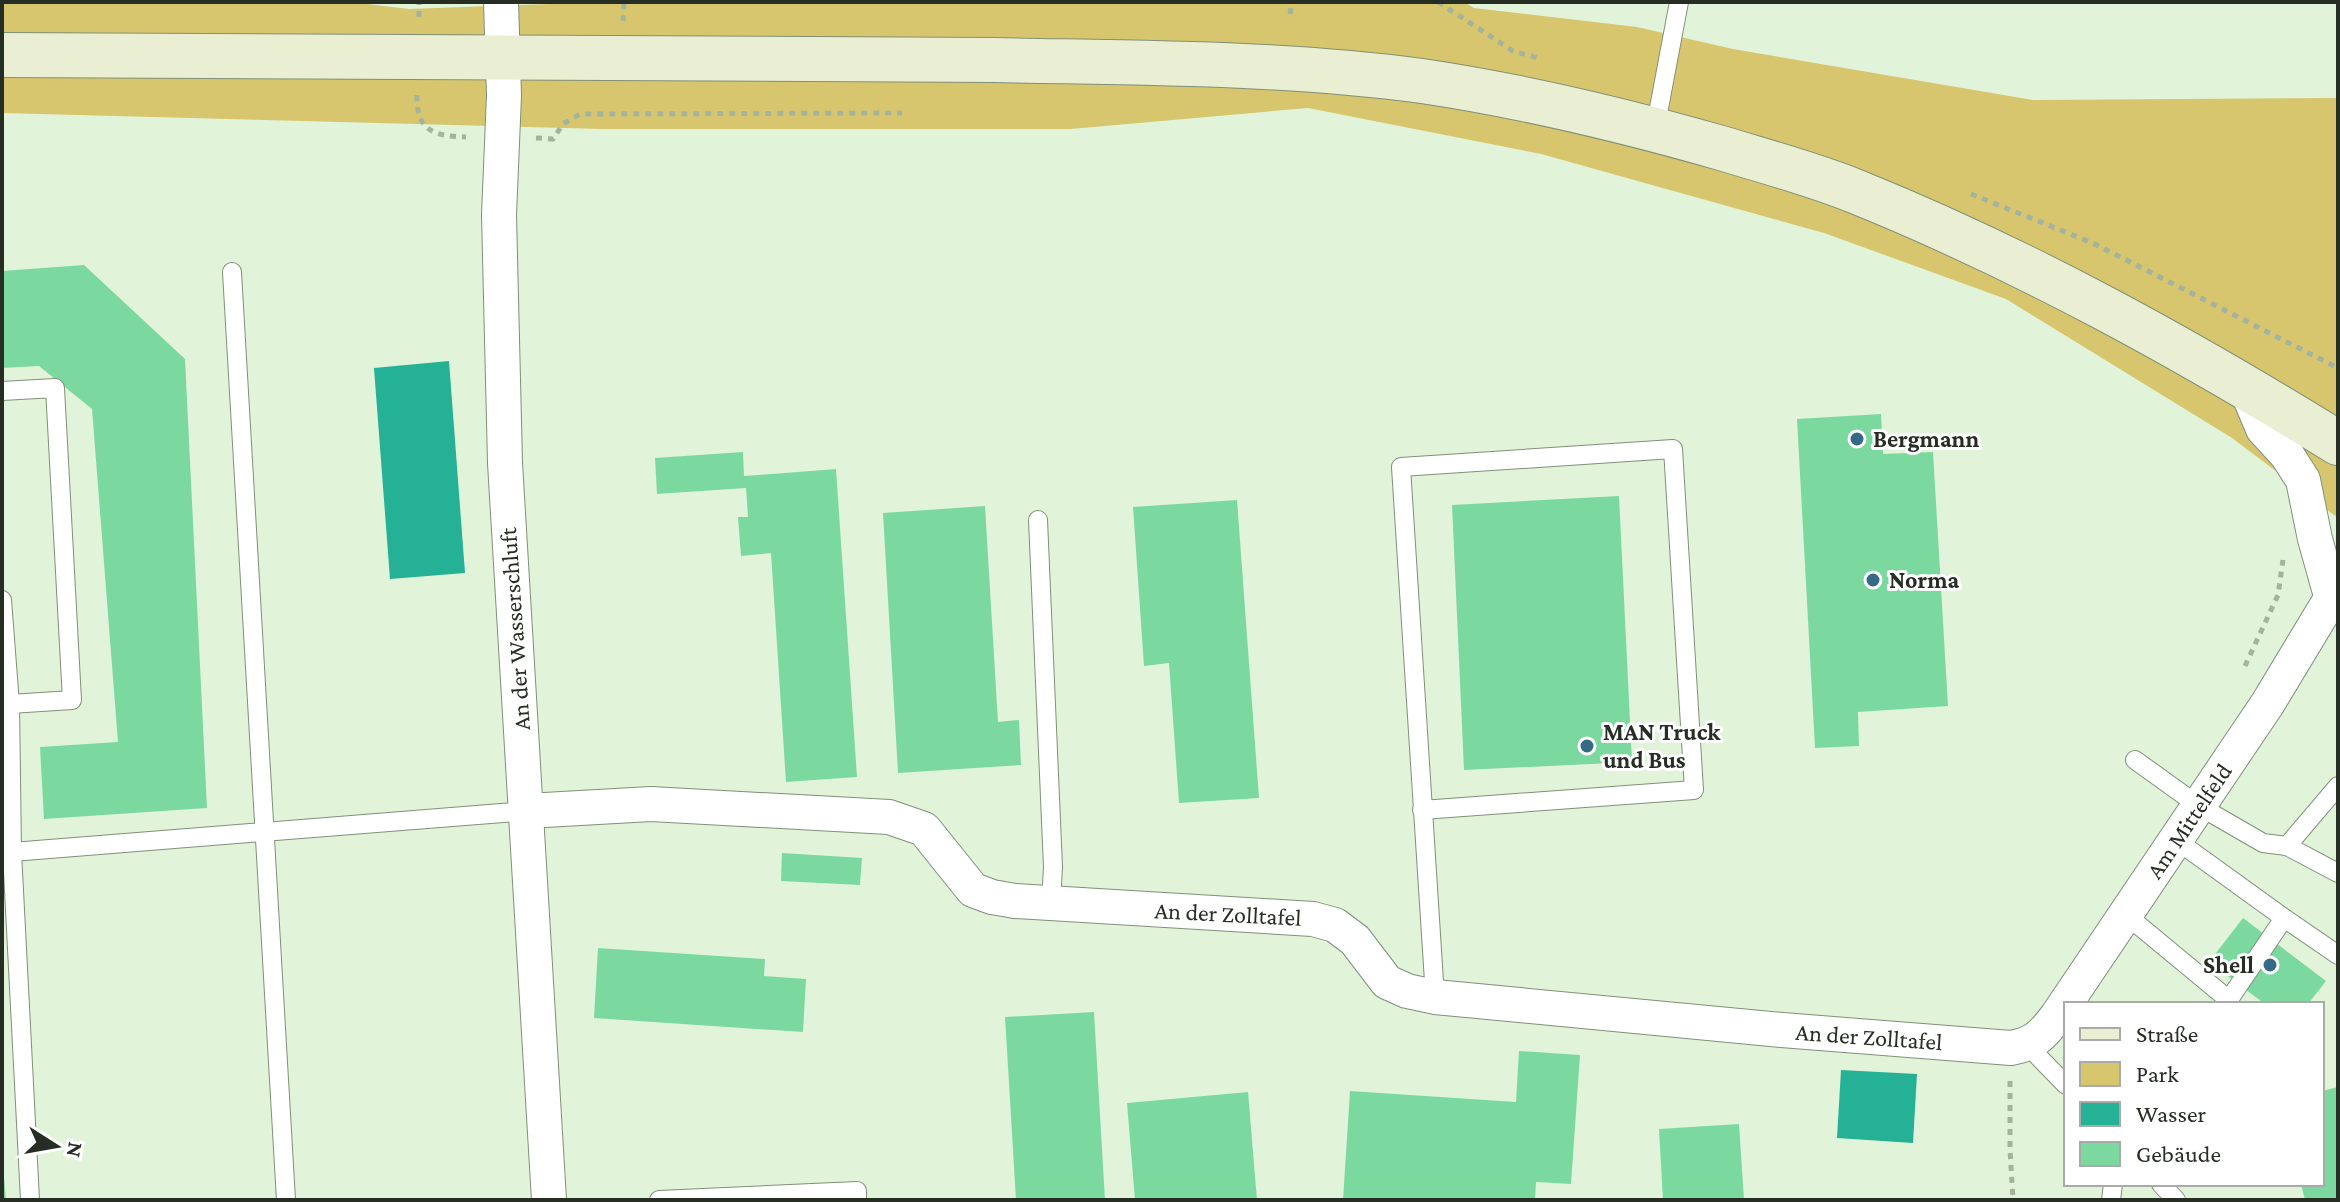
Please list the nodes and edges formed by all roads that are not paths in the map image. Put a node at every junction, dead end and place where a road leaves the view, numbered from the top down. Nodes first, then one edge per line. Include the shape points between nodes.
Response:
1 (501, 2) edge
2 (1679, 2) edge
3 (2, 55) edge
4 (503, 58) junction
5 (1655, 129) junction
6 (232, 272) dead end
7 (2245, 386) junction
8 (2, 391) edge
9 (2338, 443) edge
10 (1038, 520) dead end
11 (2334, 592) edge
12 (2, 600) edge
13 (10, 704) junction
14 (2135, 760) dead end
15 (2337, 786) edge
16 (2199, 806) junction
17 (1422, 810) junction
18 (527, 811) junction
19 (264, 833) junction
20 (2176, 840) junction
21 (2287, 846) junction
22 (12, 852) junction
23 (2338, 873) edge
24 (1051, 903) junction
25 (2125, 914) junction
26 (2284, 918) junction
27 (2338, 955) edge
28 (1435, 997) junction
29 (2066, 1002) edge
30 (2228, 1002) edge
31 (2064, 1006) edge
32 (2019, 1047) junction
33 (2064, 1083) edge
34 (30, 1200) edge
35 (286, 1200) edge
36 (549, 1200) edge
37 (659, 1200) edge
38 (857, 1200) edge

1 - 4 street, An der Wasserschluft
2 - 5 lane
3 - 4 main road
4 - 5 main road via 1268,67 1467,88
4 - 18 street, An der Wasserschluft via 499,215 505,463
5 - 7 main road via 1804,173 1936,226 2055,282
6 - 19 lane
7 - 9 main road
7 - 11 street via 2263,429 2303,480 2315,539
8 - 13 lane via 55,388 72,700
10 - 24 lane
11 - 16 street, Am Mittelfeld
12 - 13 lane
13 - 22 lane
14 - 16 lane
15 - 21 lane
16 - 20 street, Am Mittelfeld
16 - 21 lane via 2263,843
17 - 17 lane via 1694,790 1673,449 1401,467
17 - 28 lane
18 - 19 lane
18 - 24 street, An der Zolltafel via 651,804 889,817 924,829 973,890
18 - 36 street, An der Wasserschluft
19 - 22 lane
19 - 35 lane
20 - 25 street, Am Mittelfeld
20 - 26 lane
21 - 23 lane
22 - 34 lane
24 - 28 street, An der Zolltafel via 1313,919 1335,925 1355,940 1387,982
25 - 29 street, Am Mittelfeld
25 - 30 lane
26 - 27 lane
26 - 30 lane
28 - 32 street, An der Zolltafel
31 - 32 street, Am Mittelfeld via 2041,1037
32 - 33 lane
37 - 38 lane via 857,1191

